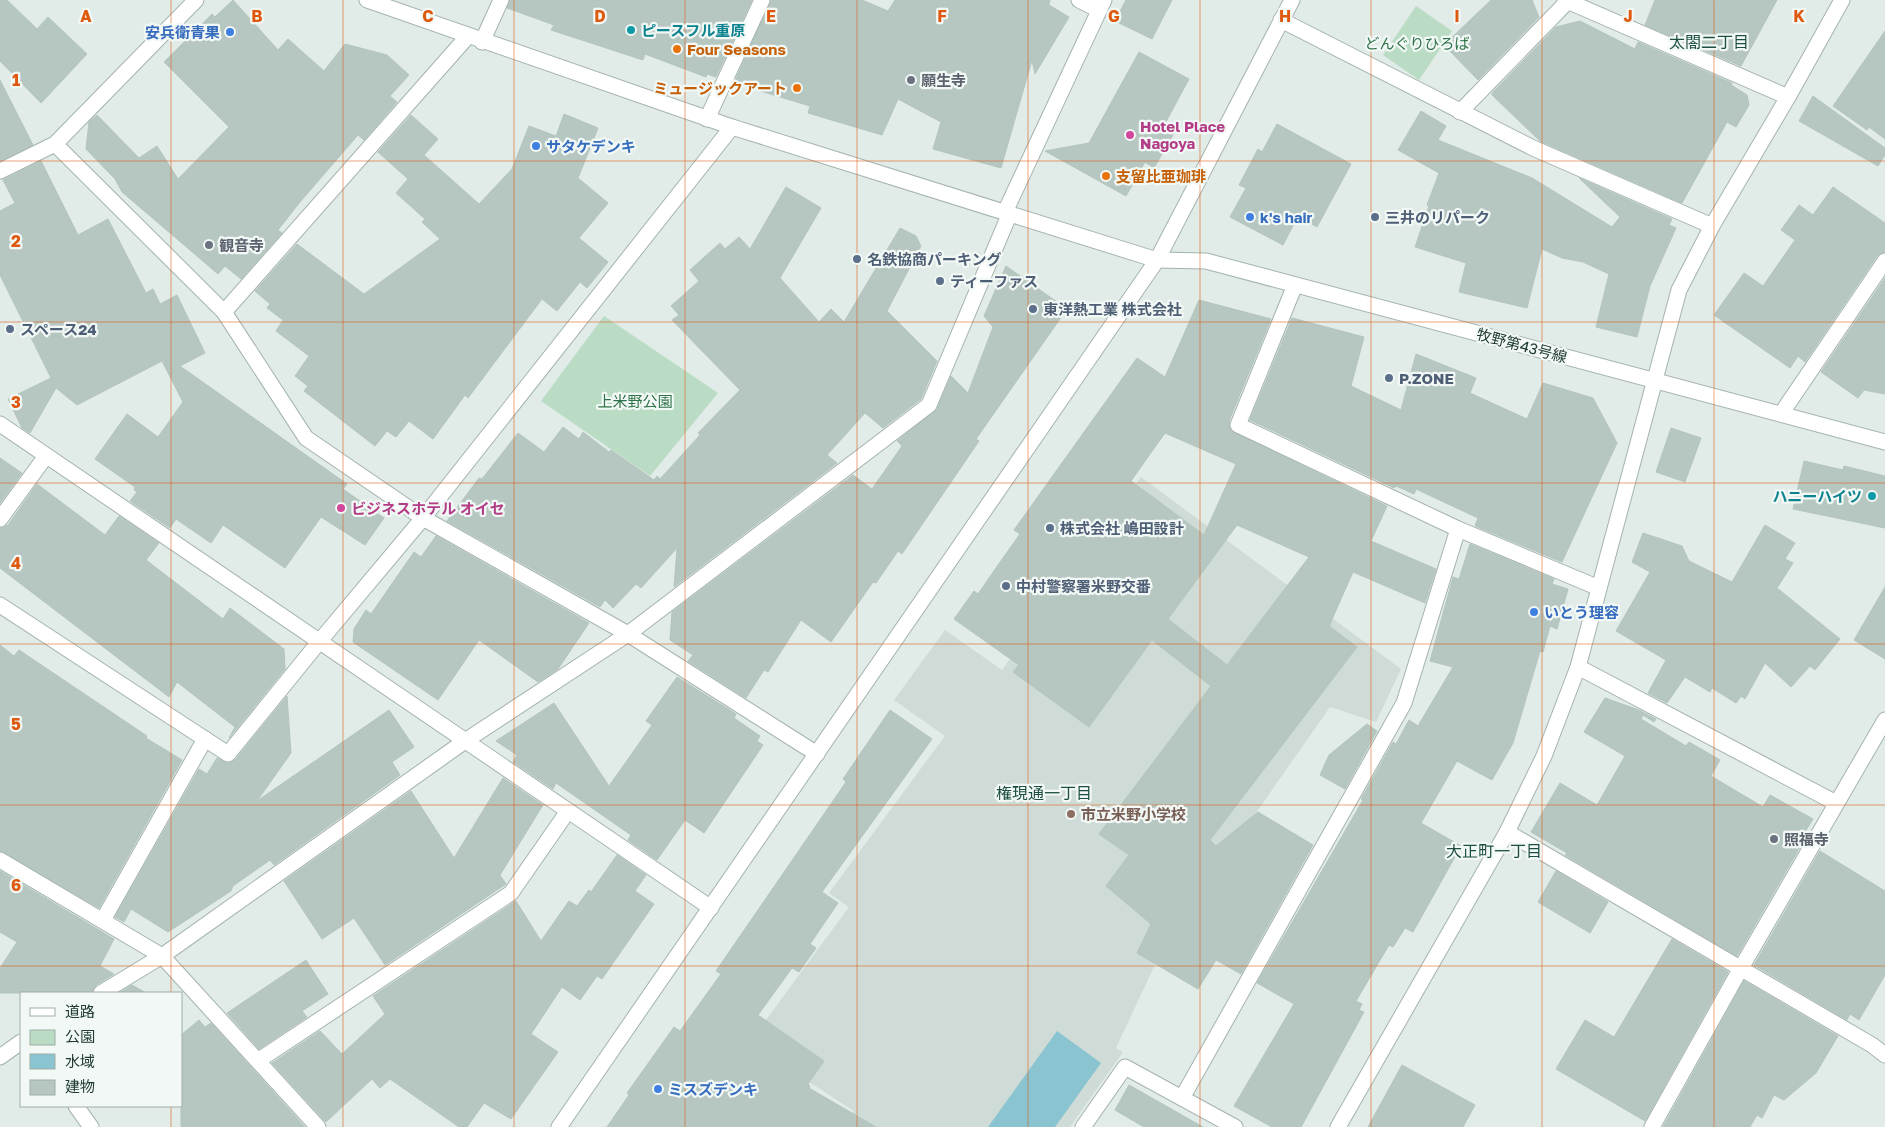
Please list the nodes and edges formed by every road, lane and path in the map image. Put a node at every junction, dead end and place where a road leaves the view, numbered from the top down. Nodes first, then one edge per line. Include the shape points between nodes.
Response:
1 (196, 0) edge
2 (367, 0) edge
3 (500, 0) edge
4 (762, 0) edge
5 (1079, 0) edge
6 (1292, 0) edge
7 (1842, 0) edge
8 (1566, 1) edge
9 (1101, 5) edge
10 (1281, 20) junction
11 (475, 39) junction
12 (1788, 97) junction
13 (1460, 112) junction
14 (707, 119) junction
15 (732, 127) junction
16 (55, 144) junction
17 (0, 171) edge
18 (1007, 212) junction
19 (1712, 226) junction
20 (1157, 260) junction
21 (1885, 261) edge
22 (1295, 285) junction
23 (224, 312) junction
24 (1657, 380) junction
25 (1781, 414) junction
26 (0, 424) edge
27 (1885, 442) edge
28 (46, 456) junction
29 (423, 518) junction
30 (0, 519) edge
31 (1458, 528) junction
32 (1599, 588) junction
33 (0, 605) edge
34 (628, 634) junction
35 (319, 642) junction
36 (1578, 667) junction
37 (1885, 720) edge
38 (205, 739) junction
39 (466, 741) junction
40 (817, 754) junction
41 (1836, 803) junction
42 (568, 811) junction
43 (1507, 832) junction
44 (0, 860) edge
45 (711, 908) junction
46 (103, 920) junction
47 (162, 956) junction
48 (1741, 968) junction
49 (103, 992) edge
50 (20, 1043) edge
51 (1885, 1055) edge
52 (0, 1057) edge
53 (259, 1060) junction
54 (1182, 1098) junction
55 (77, 1107) edge
56 (91, 1127) edge
57 (318, 1127) edge
58 (559, 1127) edge
59 (1083, 1127) edge
60 (1235, 1127) edge
61 (1338, 1127) edge
62 (1652, 1127) edge

1 - 16 street
2 - 11 street, 牧野第43号線
3 - 11 street
4 - 14 street
5 - 9 street
6 - 10 street
7 - 12 street
8 - 12 street
8 - 13 street
9 - 18 street
10 - 13 street
10 - 20 street
11 - 14 street, 牧野第43号線
11 - 23 street
12 - 19 street
13 - 19 street via 1533,148
14 - 15 street, 牧野第43号線
15 - 18 street, 牧野第43号線
15 - 29 street
16 - 17 street
16 - 23 street
18 - 20 street, 牧野第43号線
18 - 34 street via 929,405
19 - 24 street via 1679,290
20 - 22 street, 牧野第43号線 via 1206,261
20 - 40 street
21 - 25 street
22 - 24 street, 牧野第43号線
22 - 31 street via 1238,425
23 - 29 street via 306,438
24 - 25 street, 牧野第43号線
24 - 32 street
25 - 27 street, 牧野第43号線
26 - 28 street
28 - 30 street
28 - 35 street
29 - 34 street
29 - 35 street
31 - 32 street
31 - 54 street via 1404,703
32 - 36 street
33 - 38 street
34 - 39 street
34 - 40 street
35 - 38 street via 228,754
35 - 39 street
36 - 41 street
36 - 43 street via 1544,756
37 - 41 street
38 - 46 street
39 - 42 street
39 - 47 street
40 - 45 street
41 - 48 street
42 - 45 street
42 - 53 street via 511,894
43 - 48 street
43 - 61 street
44 - 46 street
45 - 58 street
46 - 47 street
47 - 49 street
47 - 53 street
48 - 51 street
48 - 62 street
50 - 52 street
53 - 57 street
54 - 59 street via 1125,1067
54 - 60 street
55 - 56 street

